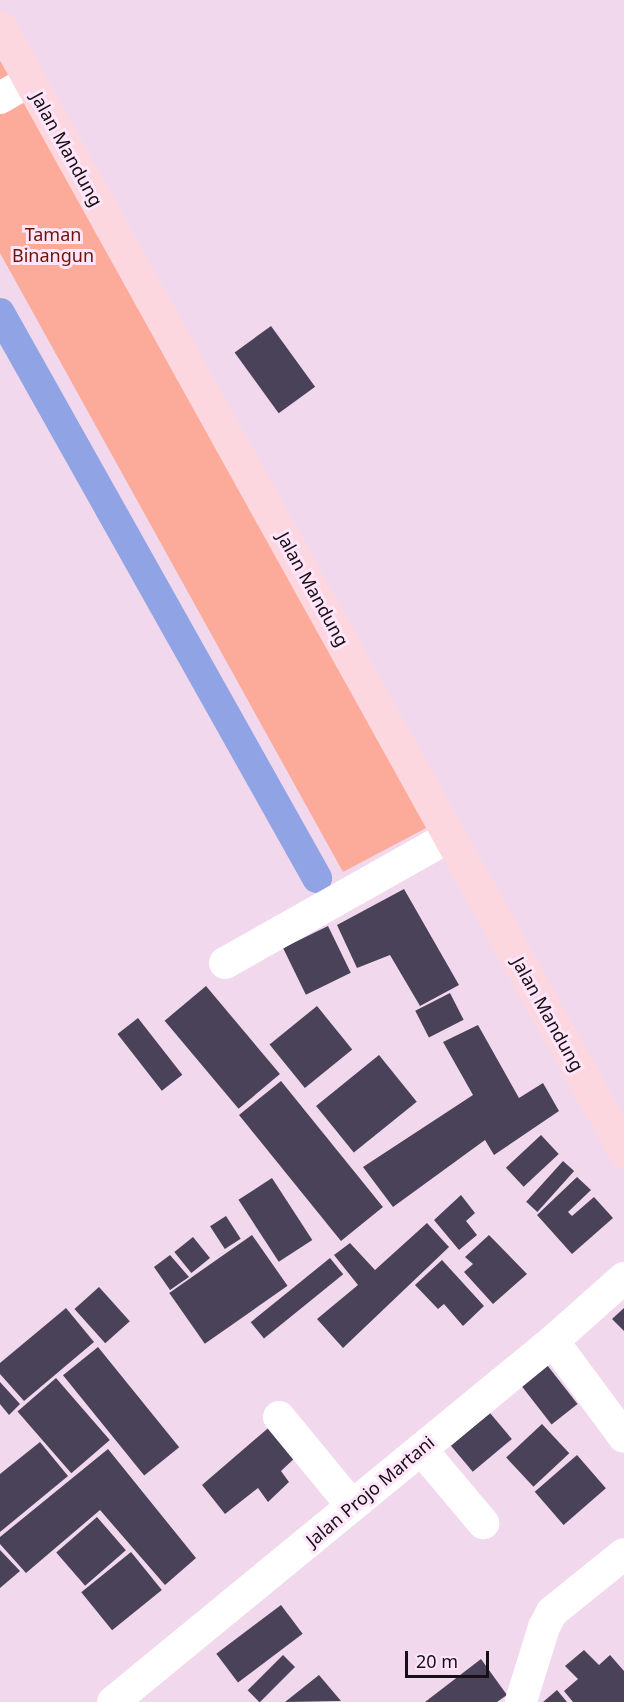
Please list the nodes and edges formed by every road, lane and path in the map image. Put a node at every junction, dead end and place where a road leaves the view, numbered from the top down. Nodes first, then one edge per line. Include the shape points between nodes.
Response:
1 (0, 27) edge
2 (30, 81) junction
3 (0, 98) edge
4 (450, 837) junction
5 (225, 963) dead end
6 (624, 1152) edge
7 (624, 1278) edge
8 (553, 1341) junction
9 (279, 1417) dead end
10 (624, 1437) edge
11 (421, 1449) junction
12 (352, 1506) junction
13 (483, 1523) dead end
14 (624, 1554) edge
15 (521, 1701) edge
16 (113, 1702) edge

1 - 2 main road, Jalan Mandung
2 - 3 street
2 - 4 main road, Jalan Mandung
4 - 5 street
4 - 6 main road, Jalan Mandung
7 - 8 street, Jalan Projo Martani
8 - 10 street
8 - 11 street, Jalan Projo Martani
9 - 12 street
11 - 12 street, Jalan Projo Martani
11 - 13 street
12 - 16 street, Jalan Projo Martani
14 - 15 street via 552,1612

